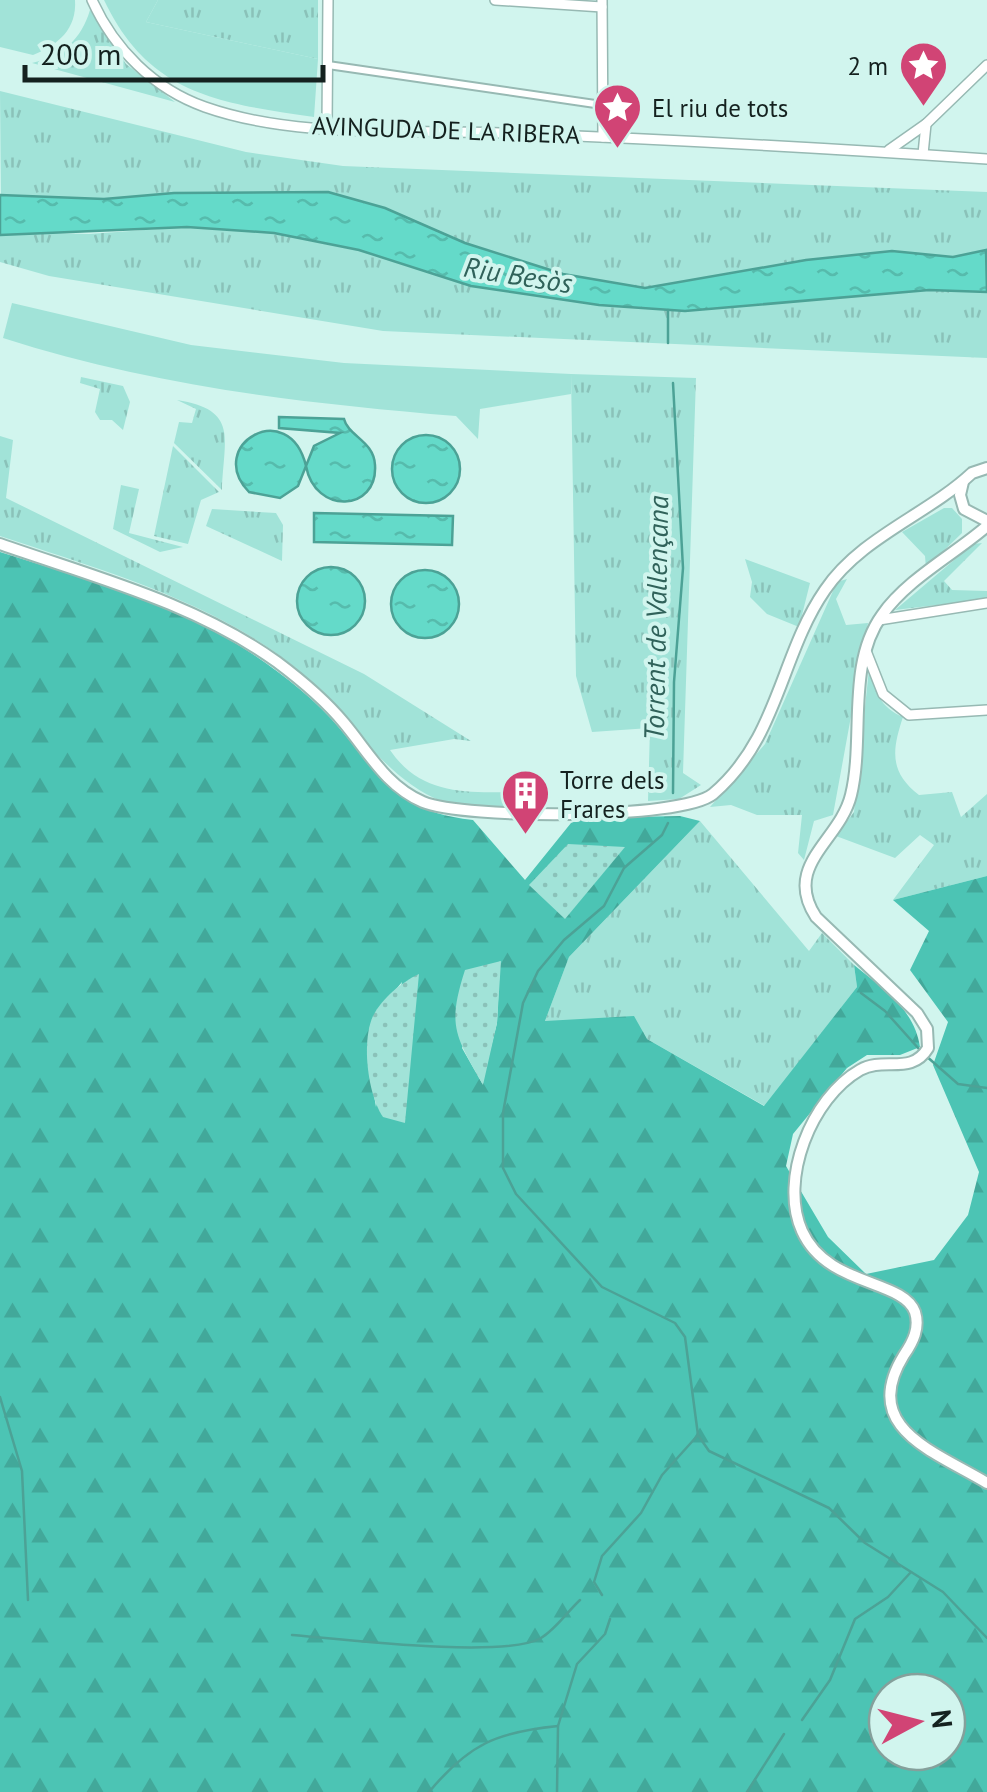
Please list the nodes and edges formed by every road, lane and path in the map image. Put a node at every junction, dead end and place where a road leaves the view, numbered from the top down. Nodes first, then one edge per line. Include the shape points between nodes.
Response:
1 (92, 0) edge
2 (328, 0) edge
3 (494, 0) edge
4 (602, 4) edge
5 (328, 65) junction
6 (987, 65) edge
7 (602, 105) junction
8 (926, 124) junction
9 (327, 126) junction
10 (603, 137) junction
11 (890, 150) junction
12 (923, 154) junction
13 (987, 159) edge
14 (987, 468) edge
15 (964, 482) junction
16 (940, 500) junction
17 (961, 502) junction
18 (973, 518) junction
19 (987, 524) edge
20 (966, 542) junction
21 (0, 544) edge
22 (987, 602) edge
23 (879, 620) junction
24 (866, 650) junction
25 (987, 710) edge
26 (987, 1484) edge

1 - 9 street, AVINGUDA DE LA RIBERA via 136,64 174,92 206,107
2 - 5 street
3 - 4 street
4 - 7 street
5 - 7 street
5 - 9 street
6 - 8 street
7 - 10 street
8 - 11 street
8 - 12 street
9 - 10 street, AVINGUDA DE LA RIBERA
10 - 11 street, AVINGUDA DE LA RIBERA
11 - 12 street, AVINGUDA DE LA RIBERA
12 - 13 street, AVINGUDA DE LA RIBERA
14 - 15 street
15 - 16 street
15 - 17 street
16 - 17 street
16 - 21 street via 861,553 826,588 767,724 710,796 668,810 459,812 421,801 386,778 323,700 252,646 108,580
17 - 18 street
18 - 19 street
18 - 20 street
19 - 20 street
20 - 23 street
22 - 23 street
23 - 24 street
24 - 25 street via 884,694 909,715
24 - 26 street via 852,793 809,862 806,898 816,917 917,1012 930,1040 923,1057 862,1069 834,1095 805,1144 793,1204 822,1261 912,1306 916,1333 888,1391 892,1416

